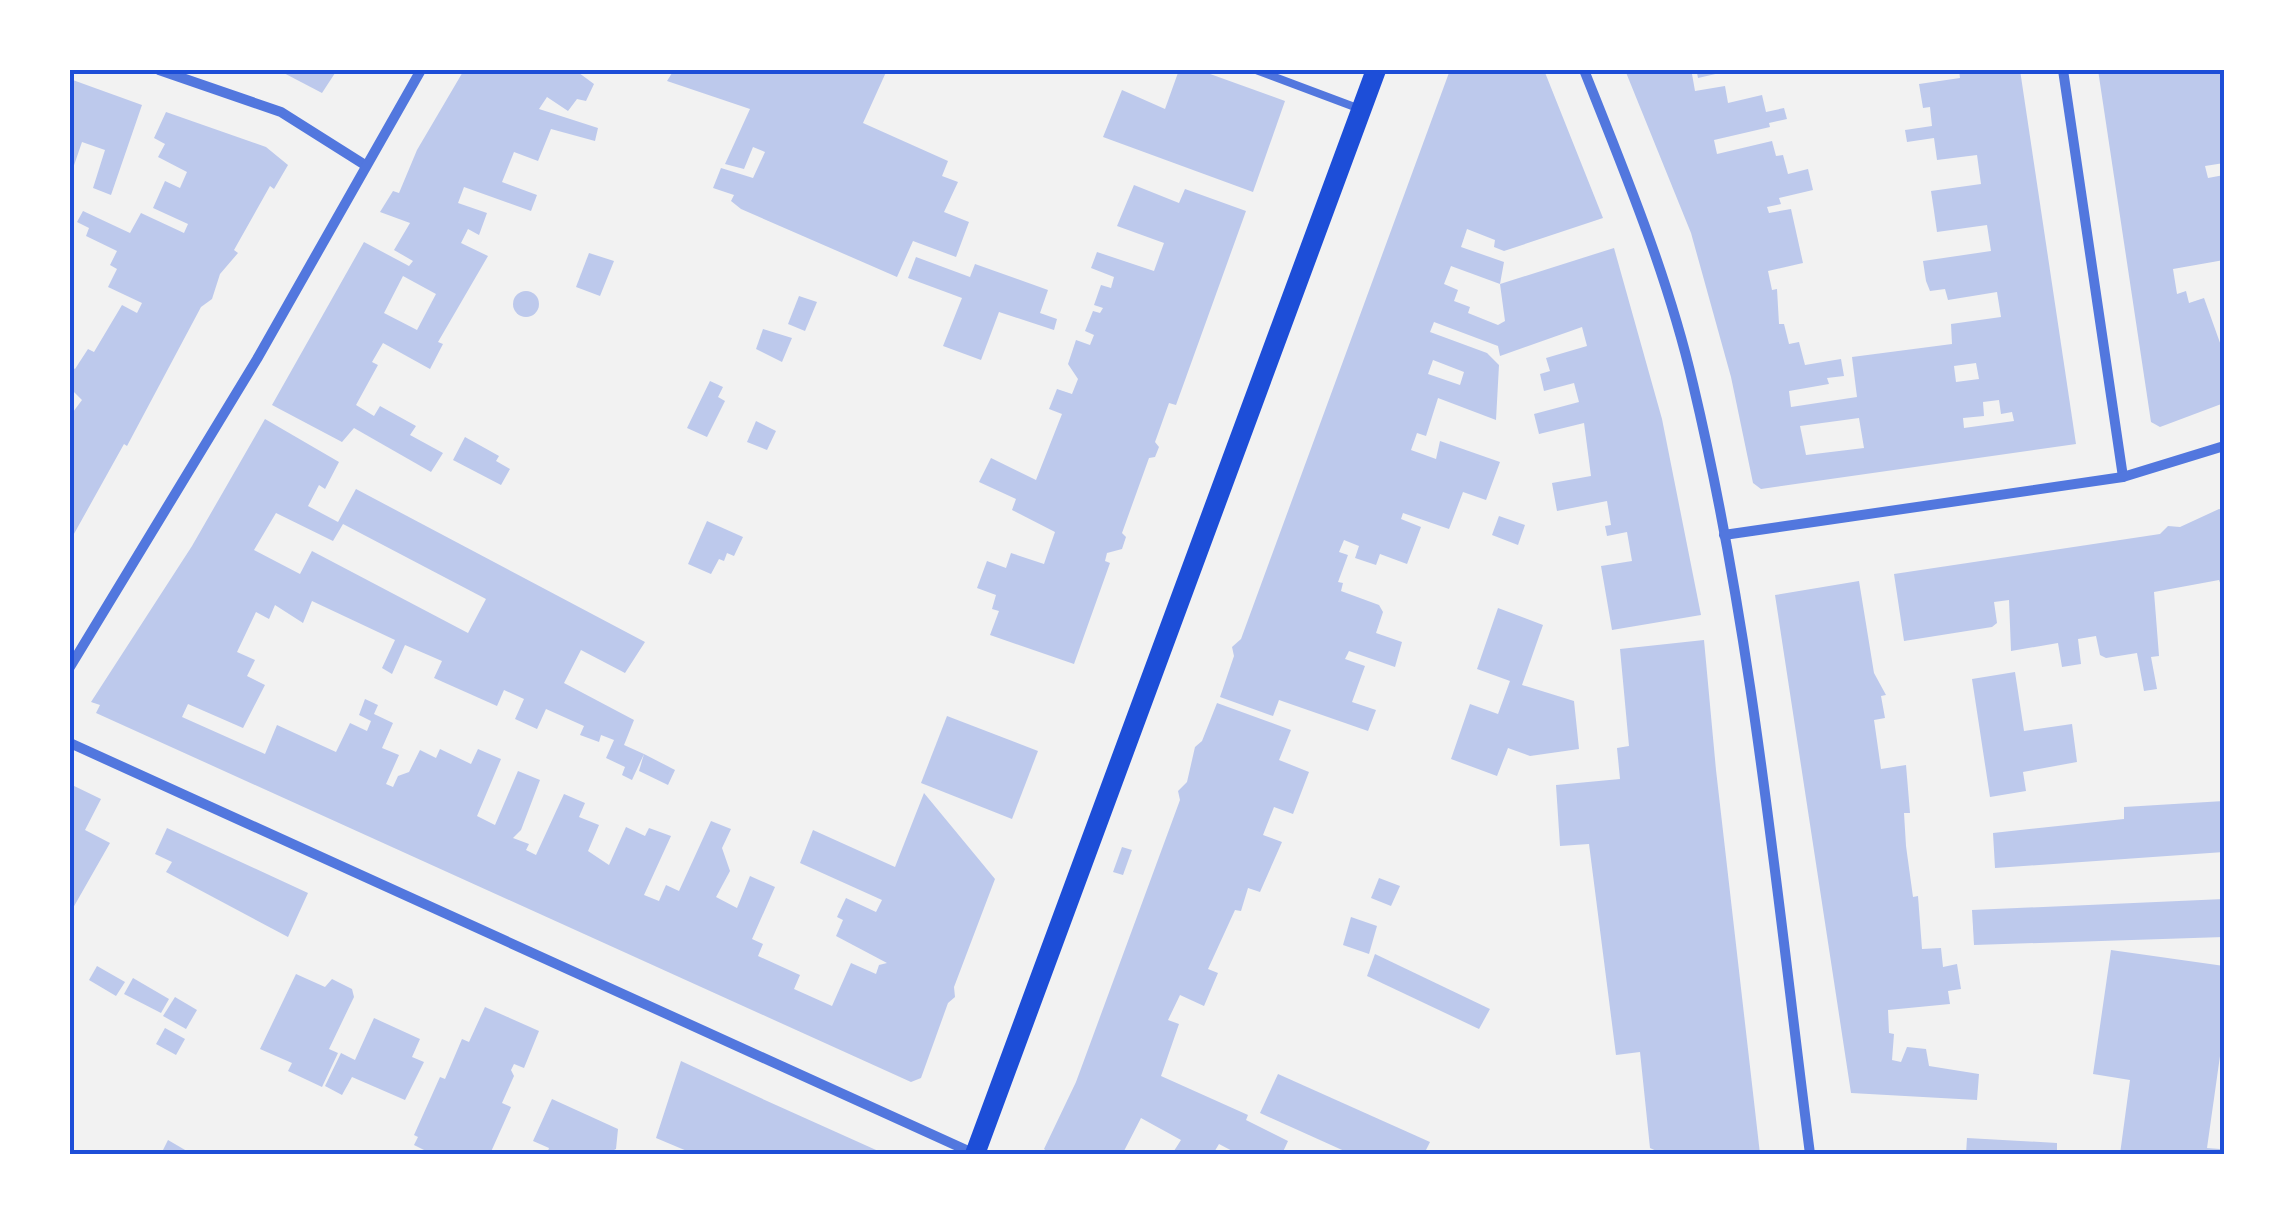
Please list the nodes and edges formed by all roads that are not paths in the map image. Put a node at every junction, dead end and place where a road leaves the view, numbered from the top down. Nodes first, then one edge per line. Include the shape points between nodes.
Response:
1 (158, 70) edge
2 (421, 70) edge
3 (1256, 70) edge
4 (1376, 70) edge
5 (1584, 70) edge
6 (2063, 70) edge
7 (1362, 110) junction
8 (365, 165) junction
9 (2224, 446) edge
10 (2123, 478) junction
11 (1724, 535) junction
12 (70, 667) edge
13 (70, 742) edge
14 (975, 1154) edge
15 (1810, 1154) edge

1 - 8 street via 281,112
2 - 8 street
3 - 7 lane
4 - 7 main road
5 - 11 street via 1664,282
6 - 10 street
7 - 14 main road
8 - 12 street
9 - 10 street
10 - 11 street
11 - 15 street
13 - 14 street

